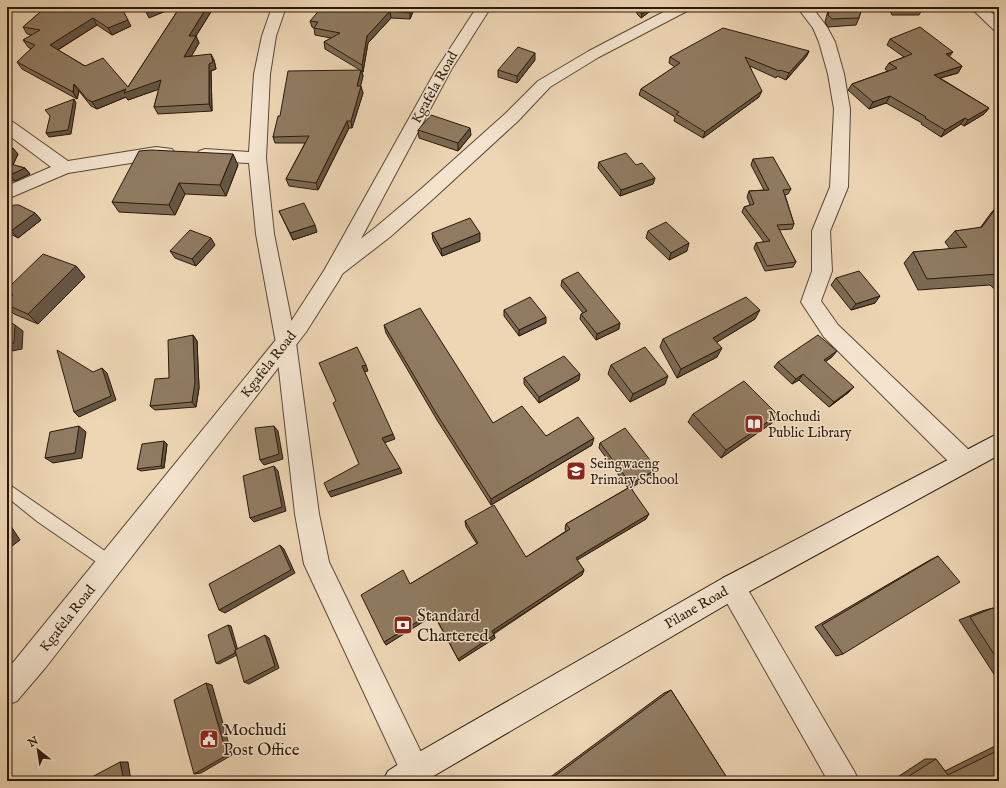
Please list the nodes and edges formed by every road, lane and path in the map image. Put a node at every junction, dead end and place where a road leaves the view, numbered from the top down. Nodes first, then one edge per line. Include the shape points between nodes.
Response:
1 (280, 7) edge
2 (484, 7) edge
3 (684, 7) edge
4 (804, 7) edge
5 (977, 7) edge
6 (999, 27) edge
7 (7, 126) edge
8 (257, 158) junction
9 (65, 168) junction
10 (7, 193) edge
11 (335, 269) junction
12 (286, 343) junction
13 (999, 443) edge
14 (964, 461) junction
15 (7, 490) edge
16 (110, 563) junction
17 (732, 587) junction
18 (7, 691) edge
19 (411, 777) edge
20 (844, 781) edge

1 - 8 street via 269,36 262,74
2 - 11 street, Kgafela Road via 459,42
3 - 11 street via 594,54 544,84 512,117 427,194
4 - 14 street via 820,27 827,42 842,109 839,187 821,231 822,271 811,302 831,331
5 - 6 street
7 - 9 street
8 - 9 street via 156,153
8 - 12 street via 265,234
9 - 10 street
11 - 12 street, Kgafela Road
12 - 16 street, Kgafela Road
12 - 19 street via 307,514 316,564
13 - 14 street, Pilane Road
14 - 17 street, Pilane Road
15 - 16 lane
16 - 18 street, Kgafela Road
17 - 19 street, Pilane Road
17 - 20 street

